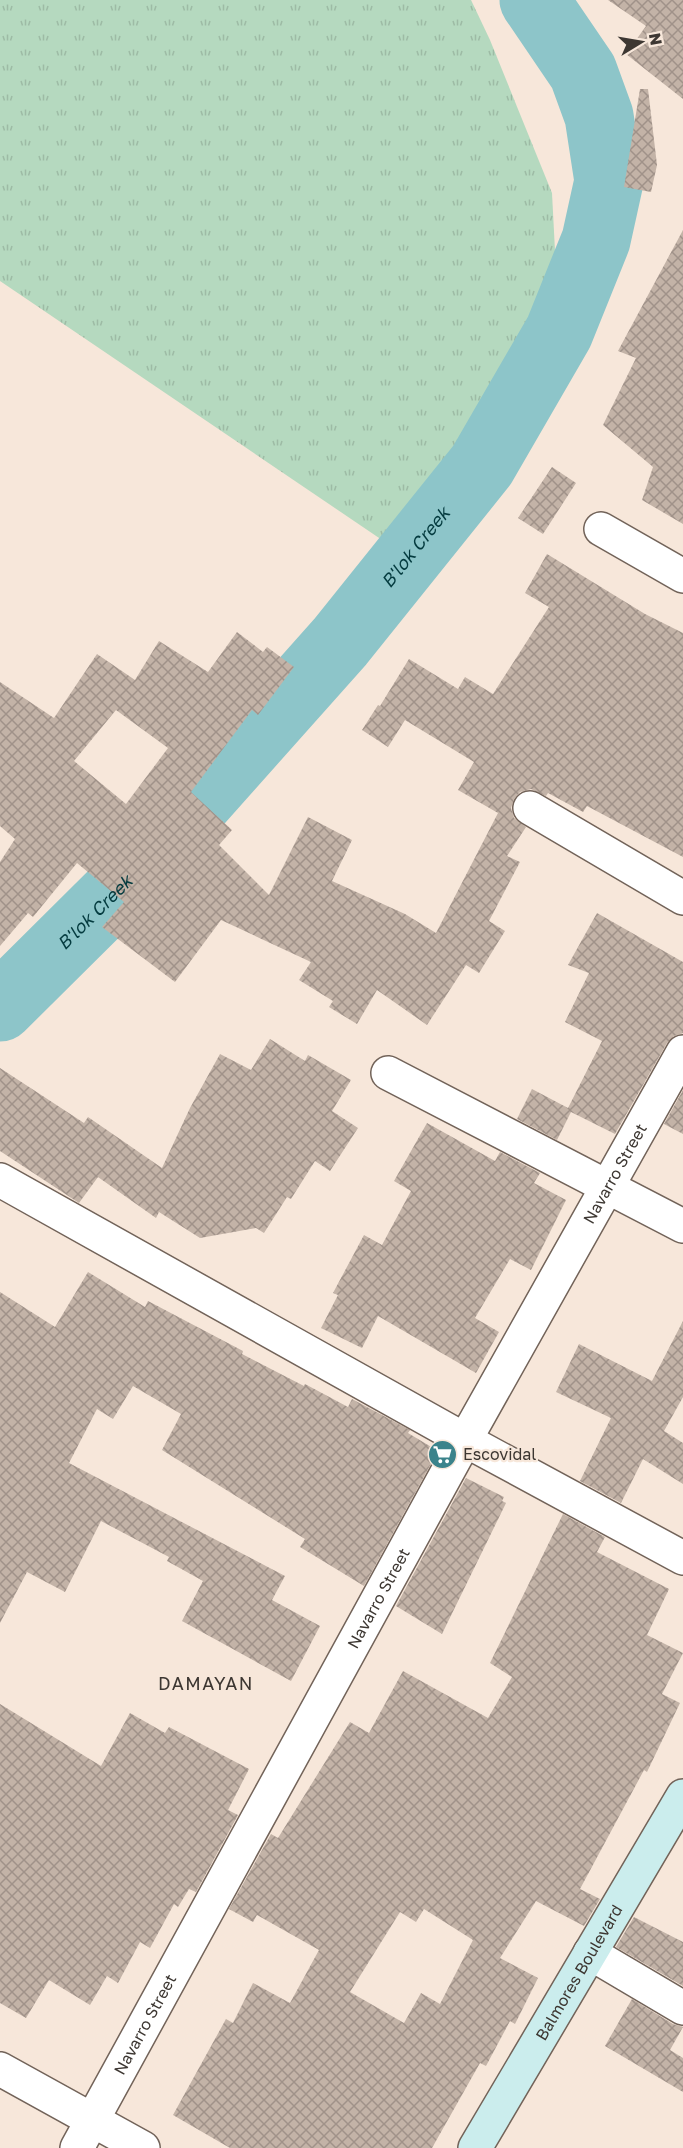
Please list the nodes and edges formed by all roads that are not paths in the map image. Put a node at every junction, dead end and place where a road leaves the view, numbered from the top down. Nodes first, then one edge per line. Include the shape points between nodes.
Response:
1 (601, 530) dead end
2 (683, 576) edge
3 (530, 808) dead end
4 (683, 898) edge
5 (683, 1052) edge
6 (388, 1073) dead end
7 (0, 1180) edge
8 (609, 1186) junction
9 (683, 1226) edge
10 (465, 1440) junction
11 (683, 1558) edge
12 (683, 1796) edge
13 (590, 1953) junction
14 (683, 2008) edge
15 (0, 2068) edge
16 (94, 2120) junction
17 (77, 2148) edge
18 (143, 2148) edge
19 (475, 2148) edge

1 - 2 street
3 - 4 street
5 - 8 street, Navarro Street
6 - 8 street
7 - 10 street
8 - 9 street
8 - 10 street, Navarro Street
10 - 11 street
10 - 16 street, Navarro Street
12 - 13 main road, Balmores Boulevard
13 - 14 street
13 - 19 main road, Balmores Boulevard
15 - 16 street
16 - 17 street, Navarro Street
16 - 18 street

